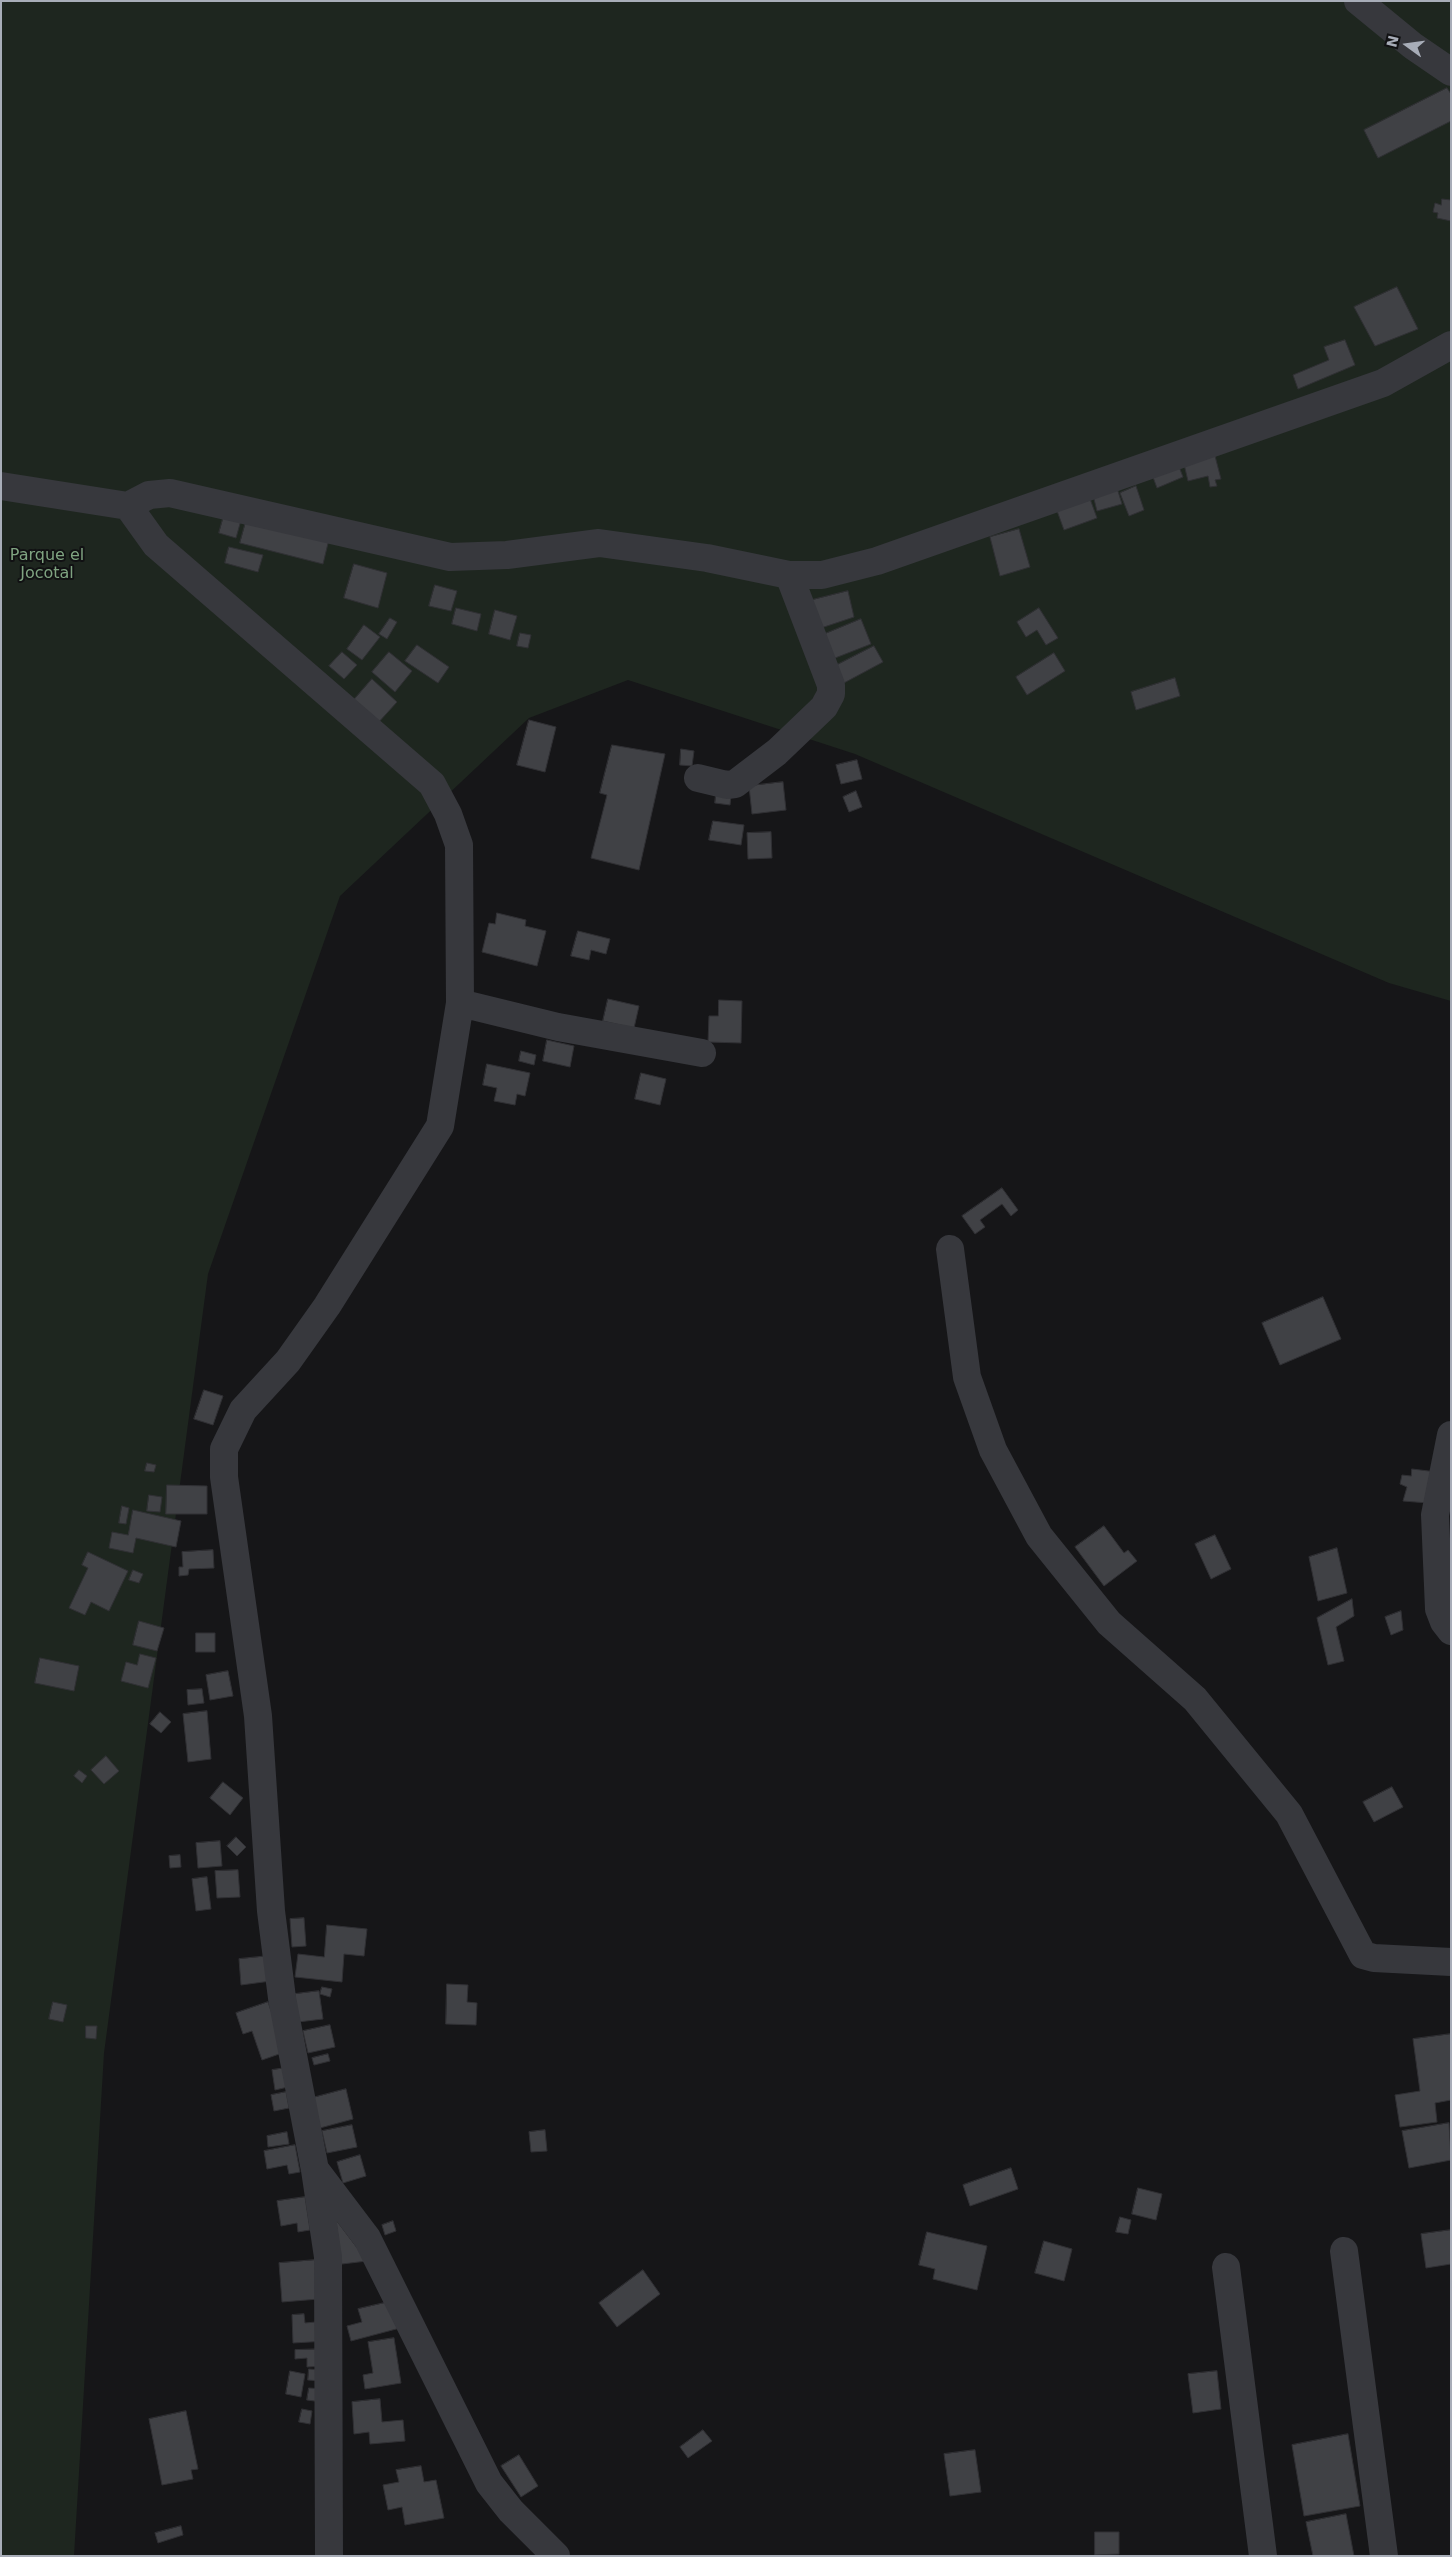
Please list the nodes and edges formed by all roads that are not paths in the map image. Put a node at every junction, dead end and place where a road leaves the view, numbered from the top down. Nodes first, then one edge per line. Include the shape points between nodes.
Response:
1 (1358, 1) edge
2 (1451, 72) edge
3 (1451, 345) edge
4 (1, 486) edge
5 (128, 506) junction
6 (789, 575) junction
7 (698, 778) dead end
8 (460, 1003) junction
9 (702, 1053) dead end
10 (950, 1249) dead end
11 (1451, 1435) edge
12 (1451, 1631) edge
13 (1451, 1962) edge
14 (315, 2170) junction
15 (1344, 2251) dead end
16 (1226, 2267) dead end
17 (328, 2556) edge
18 (556, 2556) edge
19 (1263, 2556) edge
20 (1384, 2556) edge

1 - 2 street
3 - 6 street via 1383,383 886,557 822,575
4 - 5 street
5 - 6 street via 149,495 170,492 450,557 507,555 600,543 707,558
5 - 8 street via 156,545 432,784 459,845
6 - 7 street via 831,685 831,694 824,707 777,752 735,784
8 - 9 street via 558,1027
8 - 14 street via 440,1126 327,1306 288,1361 243,1410 224,1449 224,1477 258,1716 271,1911 282,1998
10 - 13 street via 967,1377 993,1450 1039,1536 1109,1623 1194,1699 1289,1814 1363,1955
11 - 12 street via 1435,1515 1439,1609
14 - 17 street via 328,2257
14 - 18 street via 367,2238 489,2483 511,2511
15 - 20 street
16 - 19 street

